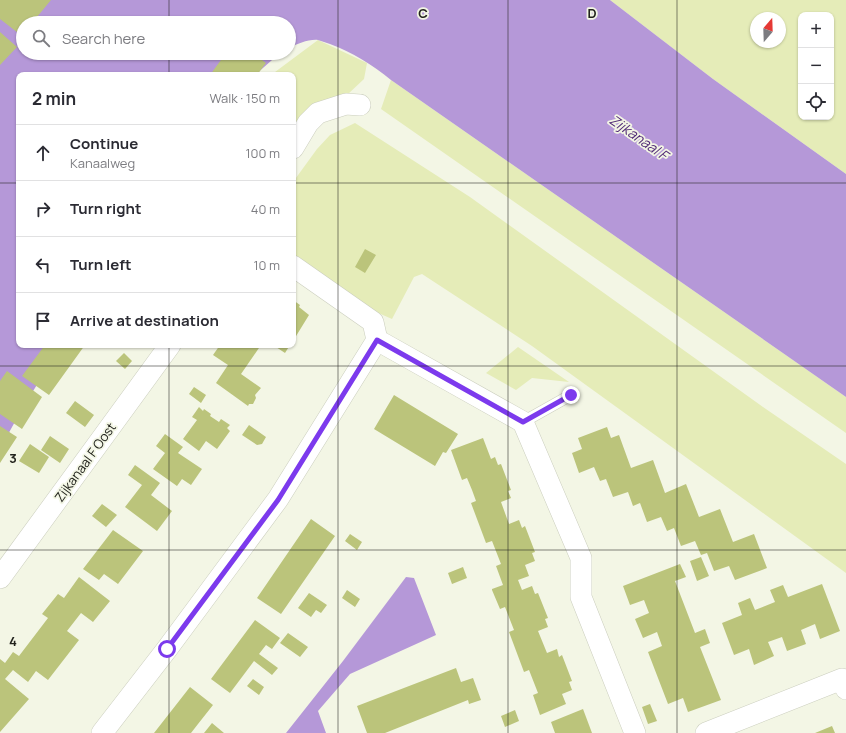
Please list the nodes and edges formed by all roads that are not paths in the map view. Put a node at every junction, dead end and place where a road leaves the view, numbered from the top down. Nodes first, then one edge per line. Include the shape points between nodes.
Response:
1 (360, 105) dead end
2 (296, 143) edge
3 (296, 268) edge
4 (377, 340) junction
5 (168, 348) edge
6 (571, 395) dead end
7 (523, 422) junction
8 (0, 578) edge
9 (846, 689) edge
10 (102, 733) edge
11 (635, 733) edge
12 (706, 733) edge

1 - 2 street via 346,104 318,113 308,123
3 - 4 street via 373,322
4 - 7 street
4 - 10 street via 278,500
5 - 8 street, Zijkanaal F Oost
6 - 7 lane
7 - 11 street via 581,558 581,597
9 - 12 street via 842,679

